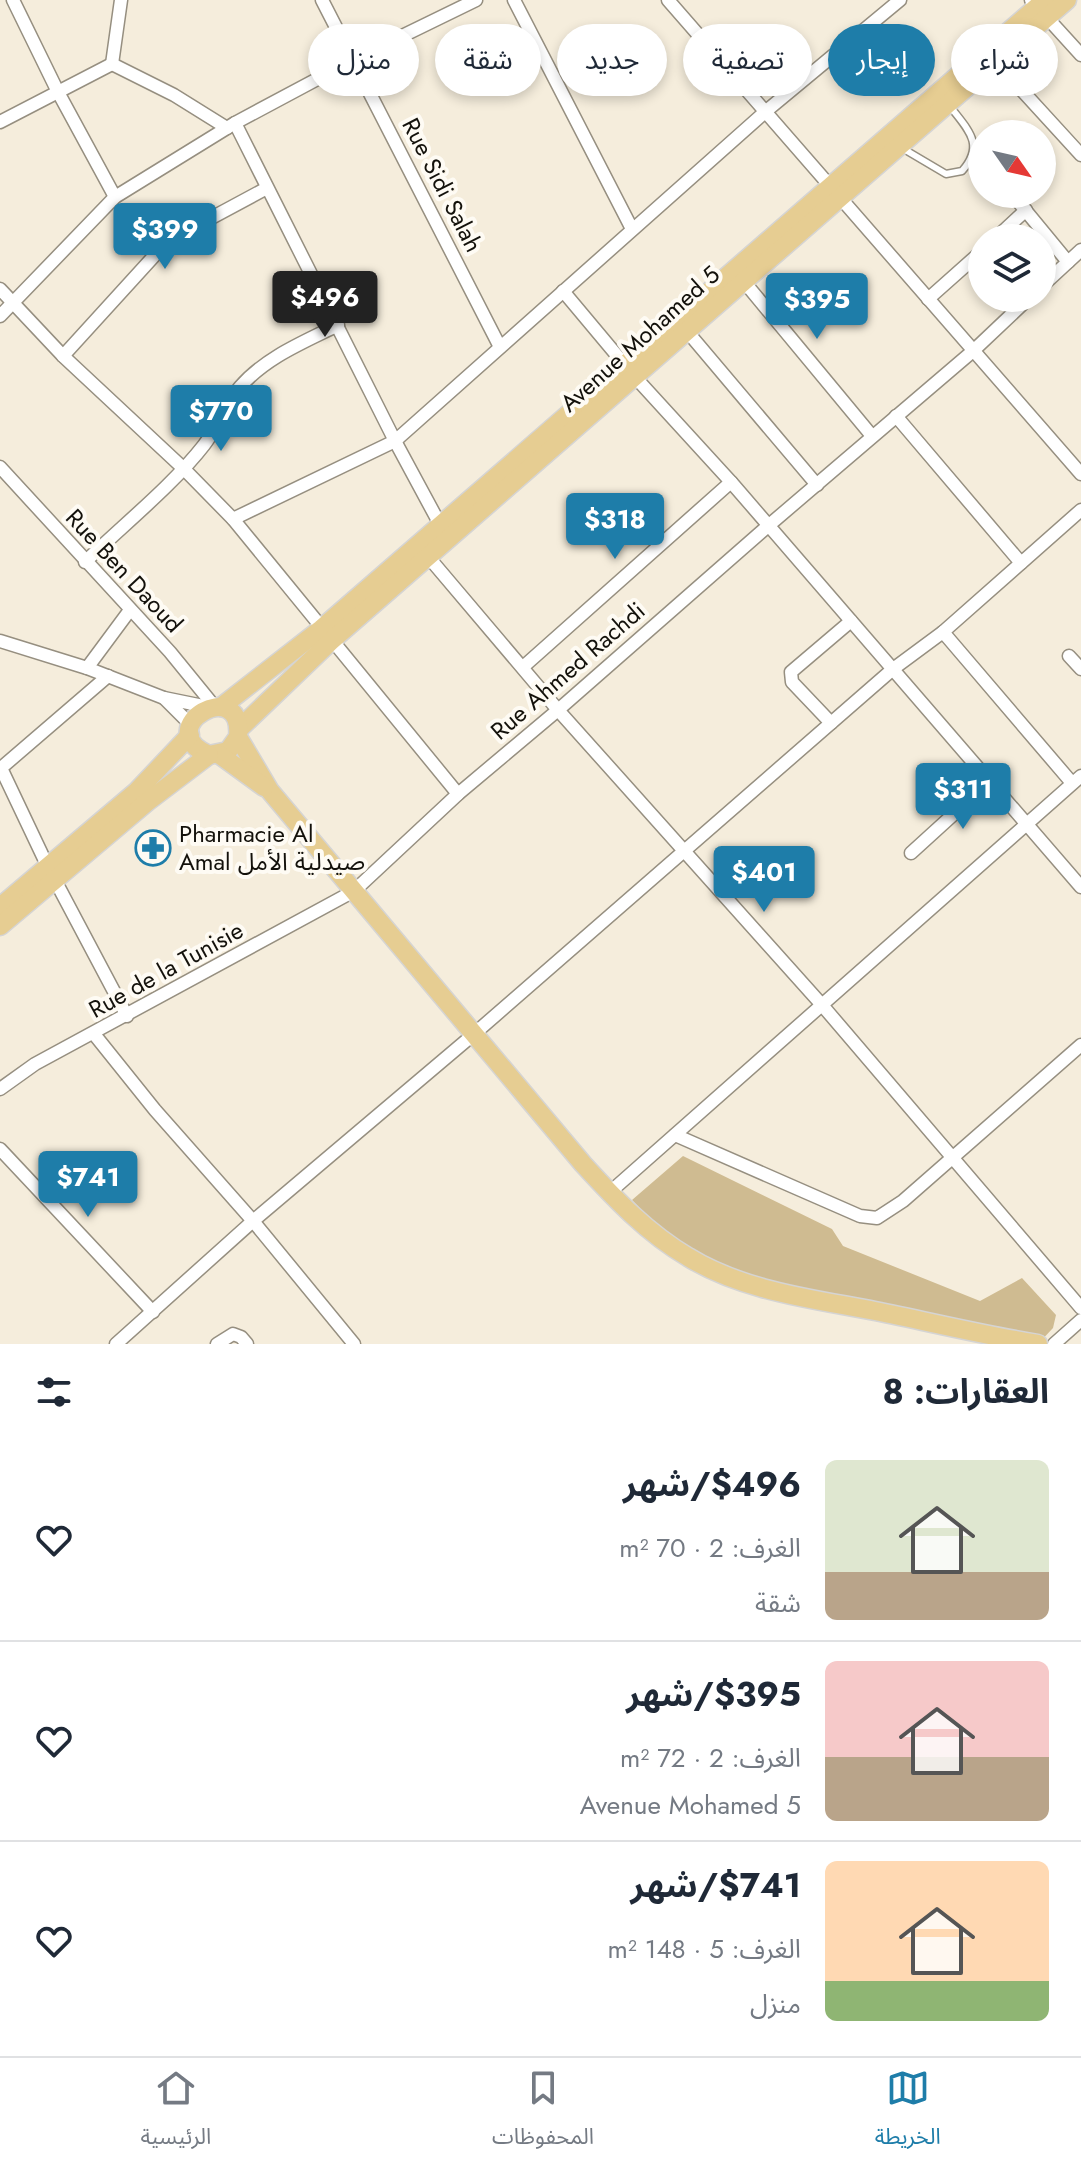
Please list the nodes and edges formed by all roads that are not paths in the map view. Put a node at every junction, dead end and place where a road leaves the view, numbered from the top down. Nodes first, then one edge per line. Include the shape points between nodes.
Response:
1 (13, 0) edge
2 (121, 0) edge
3 (322, 0) edge
4 (476, 0) edge
5 (514, 0) edge
6 (668, 0) edge
7 (900, 0) edge
8 (1067, 0) edge
9 (1040, 6) edge
10 (334, 24) edge
11 (1026, 24) edge
12 (419, 28) edge
13 (1081, 55) edge
14 (112, 64) junction
15 (308, 84) edge
16 (58, 92) junction
17 (951, 93) edge
18 (371, 96) edge
19 (1027, 96) edge
20 (944, 98) junction
21 (765, 112) junction
22 (0, 122) edge
23 (231, 125) junction
24 (892, 142) junction
25 (1081, 155) edge
26 (267, 188) junction
27 (835, 194) junction
28 (115, 197) junction
29 (1026, 210) joint
30 (1011, 224) edge
31 (632, 229) junction
32 (1081, 250) edge
33 (1068, 262) junction
34 (968, 263) edge
35 (1056, 273) edge
36 (738, 274) junction
37 (0, 289) edge
38 (563, 291) junction
39 (928, 299) junction
40 (14, 302) junction
41 (1014, 312) edge
42 (0, 316) edge
43 (338, 325) junction
44 (686, 330) junction
45 (500, 347) junction
46 (973, 351) junction
47 (63, 356) junction
48 (630, 372) junction
49 (896, 416) junction
50 (872, 436) junction
51 (395, 441) junction
52 (0, 467) edge
53 (183, 468) junction
54 (1081, 474) edge
55 (731, 482) junction
56 (817, 485) junction
57 (1081, 510) edge
58 (233, 519) junction
59 (768, 526) junction
60 (444, 532) junction
61 (423, 551) junction
62 (85, 562) junction
63 (1021, 563) junction
64 (130, 610) junction
65 (851, 621) junction
66 (943, 632) junction
67 (326, 635) junction
68 (0, 641) edge
69 (1069, 656) dead end
70 (523, 667) junction
71 (87, 668) junction
72 (893, 669) junction
73 (1081, 669) edge
74 (108, 676) junction
75 (164, 698) junction
76 (214, 707) junction
77 (558, 710) junction
78 (831, 723) junction
79 (190, 730) junction
80 (238, 733) junction
81 (214, 755) junction
82 (0, 768) edge
83 (1077, 779) edge
84 (989, 782) junction
85 (270, 791) junction
86 (458, 794) junction
87 (142, 796) junction
88 (1026, 824) junction
89 (683, 853) junction
90 (911, 853) dead end
91 (51, 872) junction
92 (1081, 887) edge
93 (354, 891) junction
94 (0, 907) edge
95 (0, 926) edge
96 (822, 1005) junction
97 (127, 1016) junction
98 (94, 1034) junction
99 (474, 1034) junction
100 (1081, 1045) edge
101 (0, 1089) edge
102 (675, 1135) junction
103 (0, 1149) edge
104 (951, 1159) junction
105 (609, 1193) junction
106 (253, 1221) junction
107 (1081, 1308) edge
108 (153, 1312) junction
109 (1081, 1320) edge
110 (116, 1344) edge
111 (217, 1344) edge
112 (247, 1344) edge
113 (354, 1344) edge
114 (1038, 1344) edge
115 (1054, 1344) edge

1 - 16 street
2 - 14 street
3 - 10 street, Rue Sidi Salah
4 - 12 street
5 - 31 street
6 - 21 street
7 - 21 street
8 - 9 main road, Avenue Mohamed 5
9 - 11 main road, Avenue Mohamed 5
9 - 13 street
9 - 20 main road, Avenue Mohamed 5
14 - 16 street
14 - 23 street
15 - 23 street
16 - 22 street
16 - 28 street
17 - 20 main road, Avenue Mohamed 5
18 - 45 street, Rue Sidi Salah
19 - 25 street
20 - 24 main road, Avenue Mohamed 5
20 - 24 lane via 973,140 973,155 962,171 946,174
21 - 27 street
21 - 31 street
23 - 26 street
23 - 28 street
24 - 27 main road, Avenue Mohamed 5
26 - 43 street
26 - 47 street via 170,242
27 - 36 main road, Avenue Mohamed 5
27 - 39 street
28 - 40 street
29 - 30 street
29 - 33 street
31 - 38 street
32 - 33 street
33 - 35 street
34 - 39 street
36 - 44 main road, Avenue Mohamed 5
36 - 48 main road, Avenue Mohamed 5
36 - 50 street
37 - 40 street
38 - 45 street
38 - 48 street
39 - 46 street
40 - 42 street
40 - 47 street
41 - 46 street, Rue Ahmed Rachdi
43 - 51 street
43 - 53 street via 257,370 239,387 205,444
44 - 48 main road, Avenue Mohamed 5
44 - 56 street
45 - 51 street
46 - 49 street, Rue Ahmed Rachdi
46 - 54 street
47 - 53 street
48 - 55 street
48 - 60 main road, Avenue Mohamed 5
49 - 50 street, Rue Ahmed Rachdi
49 - 63 street
50 - 56 street, Rue Ahmed Rachdi
51 - 58 street
51 - 60 street
52 - 62 street, Rue Ben Daoud
53 - 58 street
53 - 62 street
55 - 59 street
55 - 70 street
56 - 59 street, Rue Ahmed Rachdi
57 - 63 street
58 - 67 street
59 - 65 street
59 - 77 street, Rue Ahmed Rachdi
60 - 61 main road, Avenue Mohamed 5
61 - 67 main road, Avenue Mohamed 5
61 - 70 street
62 - 64 street, Rue Ben Daoud
63 - 66 street
64 - 71 street
64 - 76 street, Rue Ben Daoud
65 - 72 street
65 - 78 street via 791,672 792,682
66 - 72 street
66 - 83 street
67 - 76 main road, Avenue Mohamed 5
67 - 80 main road, Avenue Mohamed 5
67 - 86 street
68 - 71 street
69 - 73 street
70 - 77 street
71 - 74 street
72 - 78 street
72 - 84 street
74 - 75 street
74 - 82 street
75 - 76 street
75 - 79 street
76 - 79 main road via 197,713
76 - 80 main road via 233,715
77 - 86 street, Rue Ahmed Rachdi
77 - 89 street
78 - 89 street
79 - 81 main road via 200,751
79 - 87 main road
80 - 81 main road via 228,751
80 - 85 main road
81 - 85 main road
81 - 87 main road
82 - 91 street
83 - 88 street
84 - 88 street
84 - 90 street
85 - 93 main road
86 - 93 street, Rue Ahmed Rachdi
87 - 91 main road
88 - 92 street
88 - 96 street
89 - 96 street
89 - 99 street
91 - 94 main road
91 - 95 main road
91 - 97 street
93 - 97 street, Rue de la Tunisie
93 - 99 main road
96 - 102 street
96 - 104 street
97 - 98 street, Rue de la Tunisie
98 - 101 street, Rue de la Tunisie
98 - 106 street
99 - 105 main road
99 - 106 street
100 - 104 street
102 - 104 street via 870,1218 886,1214
102 - 105 street
103 - 108 street
104 - 107 street
105 - 114 main road via 688,1257 739,1280
106 - 108 street
106 - 113 street
108 - 110 street
109 - 115 street
111 - 112 street via 233,1334

